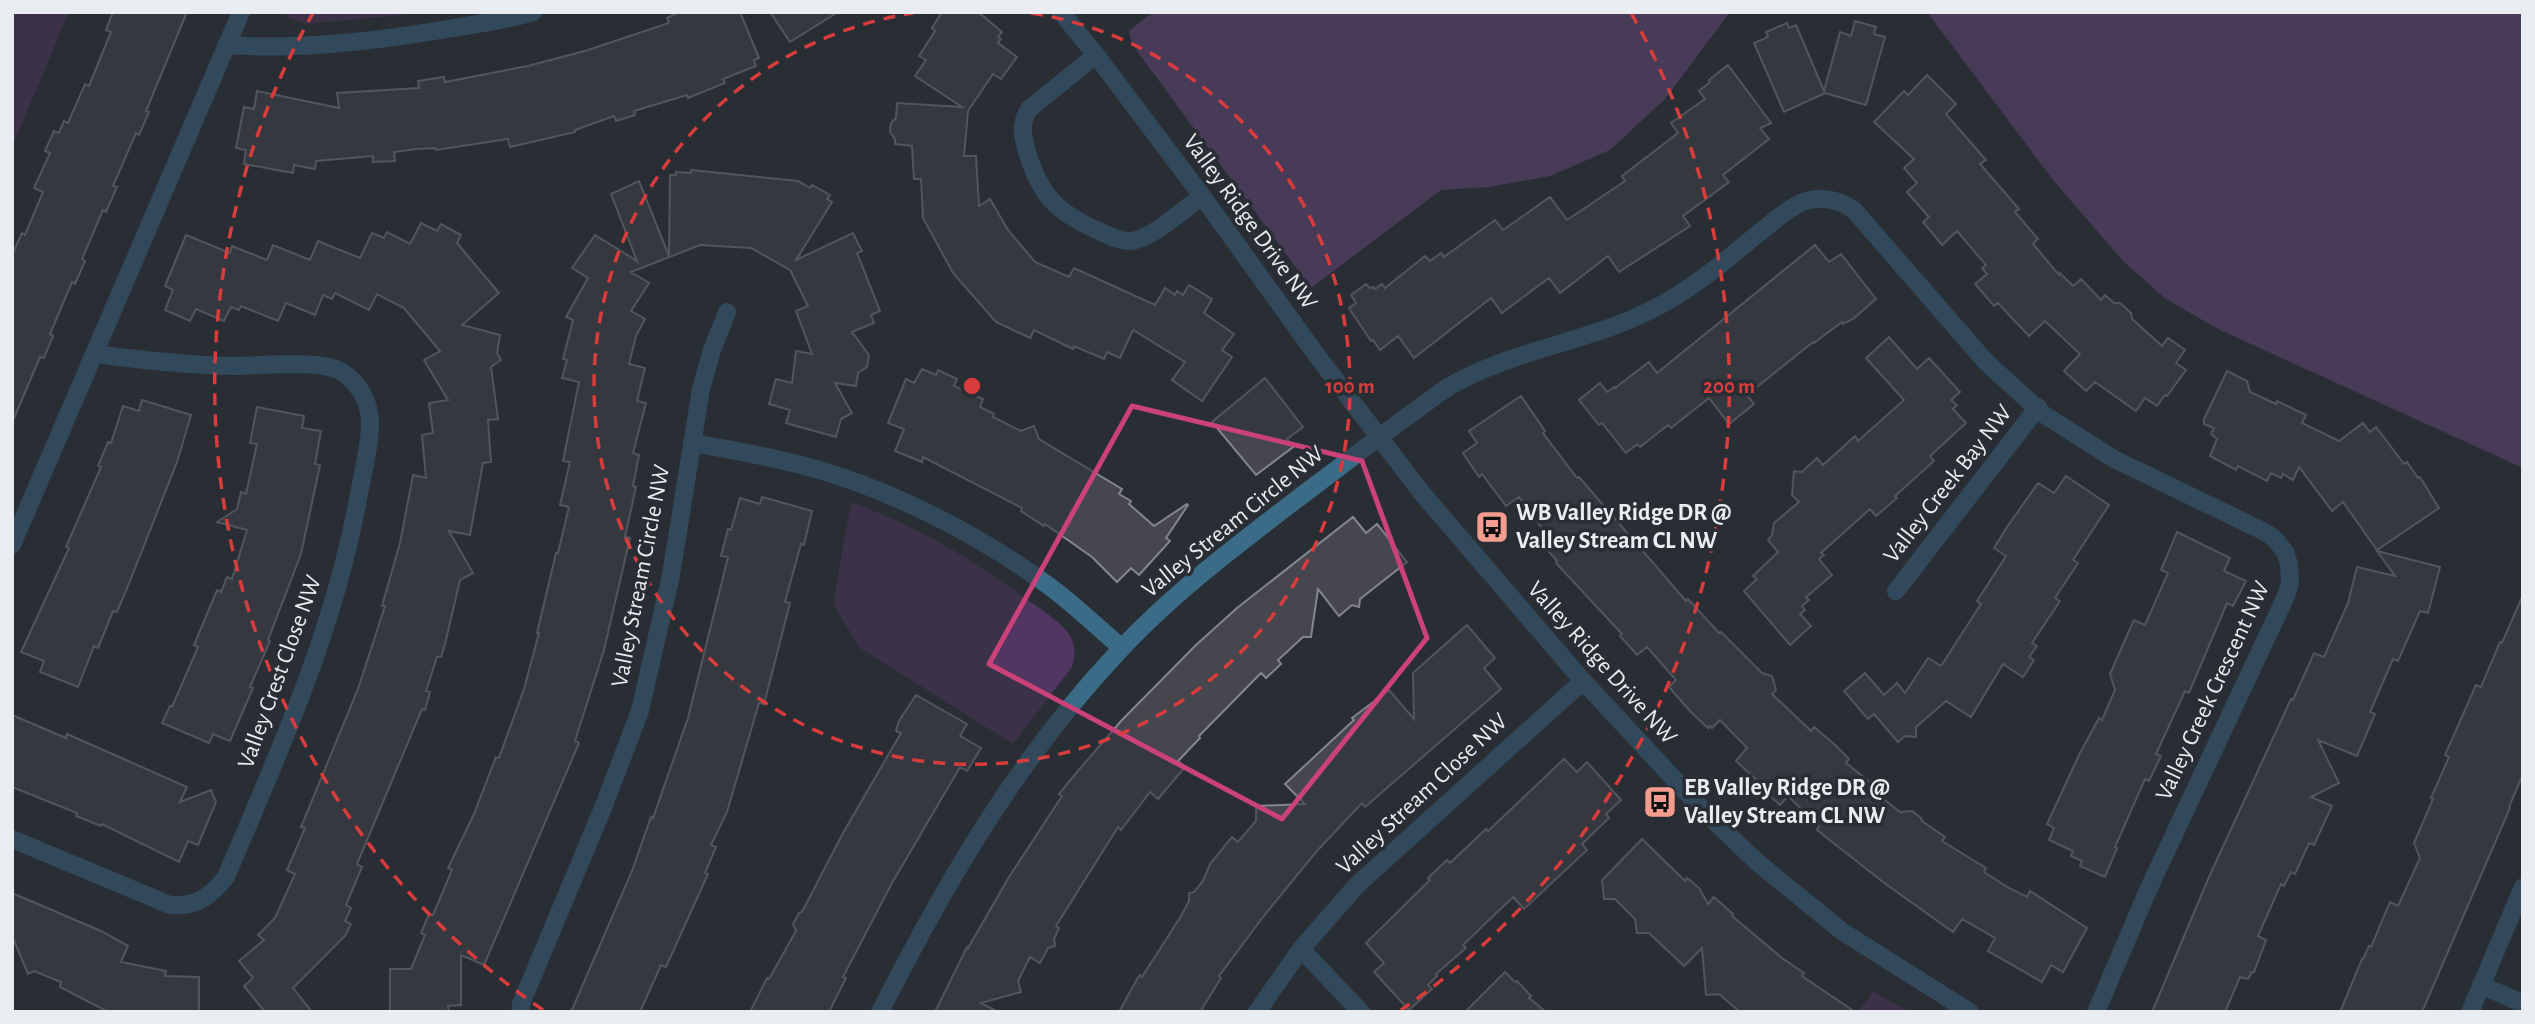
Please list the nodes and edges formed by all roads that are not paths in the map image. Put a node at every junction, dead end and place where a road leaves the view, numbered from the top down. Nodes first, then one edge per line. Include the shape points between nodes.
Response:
1 (241, 12) edge
2 (533, 12) edge
3 (1061, 12) edge
4 (226, 45) junction
5 (1096, 55) junction
6 (1202, 196) junction
7 (727, 312) dead end
8 (95, 354) junction
9 (2038, 407) junction
10 (1379, 437) junction
11 (692, 443) junction
12 (12, 545) edge
13 (1896, 591) dead end
14 (1122, 648) junction
15 (1583, 681) junction
16 (12, 839) edge
17 (2523, 887) edge
18 (1301, 949) junction
19 (2481, 985) junction
20 (2517, 1000) edge
21 (520, 1012) edge
22 (880, 1012) edge
23 (1257, 1012) edge
24 (1361, 1012) edge
25 (1970, 1012) edge
26 (2096, 1012) edge
27 (2470, 1012) edge

1 - 4 street
2 - 4 street via 410,36 299,46
3 - 5 street, Valley Ridge Drive NW
4 - 8 street
5 - 6 street, Valley Ridge Drive NW
5 - 6 street via 1029,109 1023,119 1022,136 1035,177 1050,201 1080,222 1130,241 1146,237
6 - 10 street, Valley Ridge Drive NW
7 - 11 street via 701,389
8 - 12 street
8 - 16 street, Valley Crest Close NW via 165,363 315,365 341,372 361,391 368,408 362,478 350,543 321,644 289,730 226,877 215,892 191,905 170,905
9 - 10 street, Valley Creek Crescent NW via 1986,362 1853,209 1827,198 1802,202 1676,296 1637,318 1506,359 1449,387
9 - 13 street, Valley Creek Bay NW
9 - 26 street, Valley Creek Crescent NW via 2114,459 2265,532 2285,552 2290,575 2286,596
10 - 14 street, Valley Stream Circle NW via 1199,576
10 - 15 street, Valley Ridge Drive NW
11 - 14 street, Valley Stream Circle NW via 804,466 951,524 1051,587
11 - 21 street, Valley Stream Circle NW via 671,575 640,711
14 - 22 street, Valley Stream Circle NW via 1066,711 1001,798
15 - 18 street, Valley Stream Close NW via 1391,852
15 - 25 street, Valley Ridge Drive NW via 1758,863 1843,932
17 - 19 street
18 - 23 street, Valley Stream Close NW
18 - 24 street
19 - 20 street
19 - 27 street

